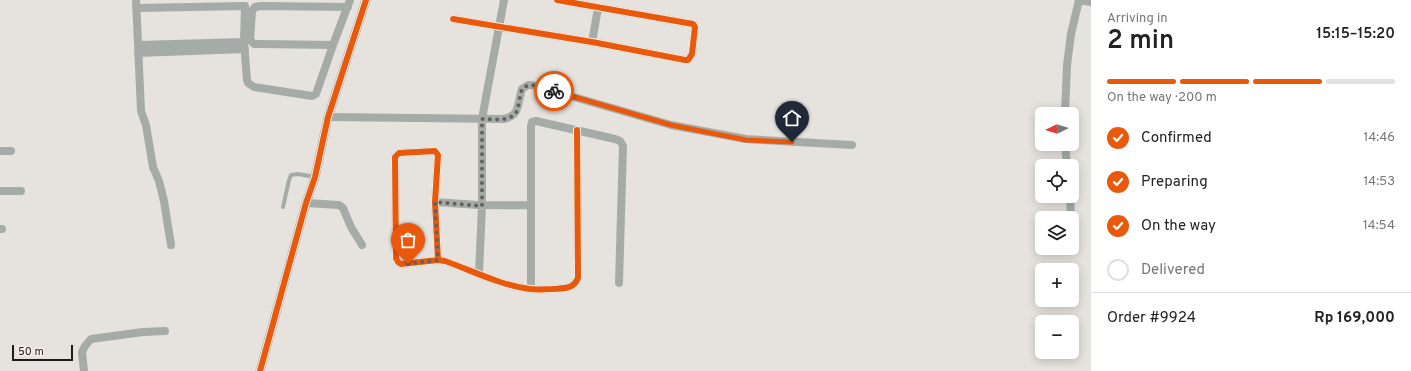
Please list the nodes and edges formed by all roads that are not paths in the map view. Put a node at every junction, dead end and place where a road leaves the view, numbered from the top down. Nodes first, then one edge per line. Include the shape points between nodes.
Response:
1 (366, 0) edge
2 (504, 0) edge
3 (557, 0) edge
4 (1079, 0) edge
5 (1091, 2) edge
6 (245, 3) edge
7 (349, 3) edge
8 (586, 3) edge
9 (136, 4) edge
10 (598, 8) junction
11 (453, 19) dead end
12 (498, 27) junction
13 (592, 42) junction
14 (333, 44) junction
15 (245, 46) junction
16 (138, 49) junction
17 (1065, 107) edge
18 (328, 117) junction
19 (482, 119) junction
20 (577, 130) junction
21 (852, 145) dead end
22 (0, 151) edge
23 (11, 151) dead end
24 (314, 177) junction
25 (21, 190) dead end
26 (0, 191) edge
27 (435, 202) junction
28 (306, 203) junction
29 (531, 205) junction
30 (482, 206) junction
31 (282, 207) dead end
32 (171, 245) dead end
33 (362, 245) dead end
34 (438, 260) junction
35 (479, 273) junction
36 (619, 283) dead end
37 (531, 289) junction
38 (164, 331) dead end
39 (84, 371) edge
40 (260, 371) edge

1 - 18 street
2 - 12 street
3 - 8 street
4 - 5 street
4 - 17 street via 1067,65
6 - 9 street
6 - 15 street
7 - 14 street
7 - 14 street via 261,6 255,7 252,11 250,40 254,44
8 - 10 street
9 - 16 street
10 - 13 street
10 - 13 street via 693,24 695,27 692,54 685,60
11 - 12 street
12 - 13 street
12 - 19 street
14 - 15 street via 319,91 312,96 251,86 247,80
15 - 16 street
16 - 32 street via 141,111 164,201
18 - 19 street
18 - 24 street
19 - 21 street via 511,118 518,109 522,89 532,85 671,125 746,140
19 - 30 street
20 - 29 street via 532,122
20 - 36 street via 616,139 623,146
20 - 37 street via 578,278 572,287
22 - 23 street
24 - 28 street
24 - 31 lane via 291,175
25 - 26 street
27 - 30 street
27 - 34 street
27 - 34 street via 438,153 435,151 397,155 396,258 402,264
28 - 33 street via 339,205
28 - 40 street
29 - 30 street
29 - 37 street
30 - 35 street
34 - 35 street
35 - 37 street via 503,283
38 - 39 street via 91,339 82,352

